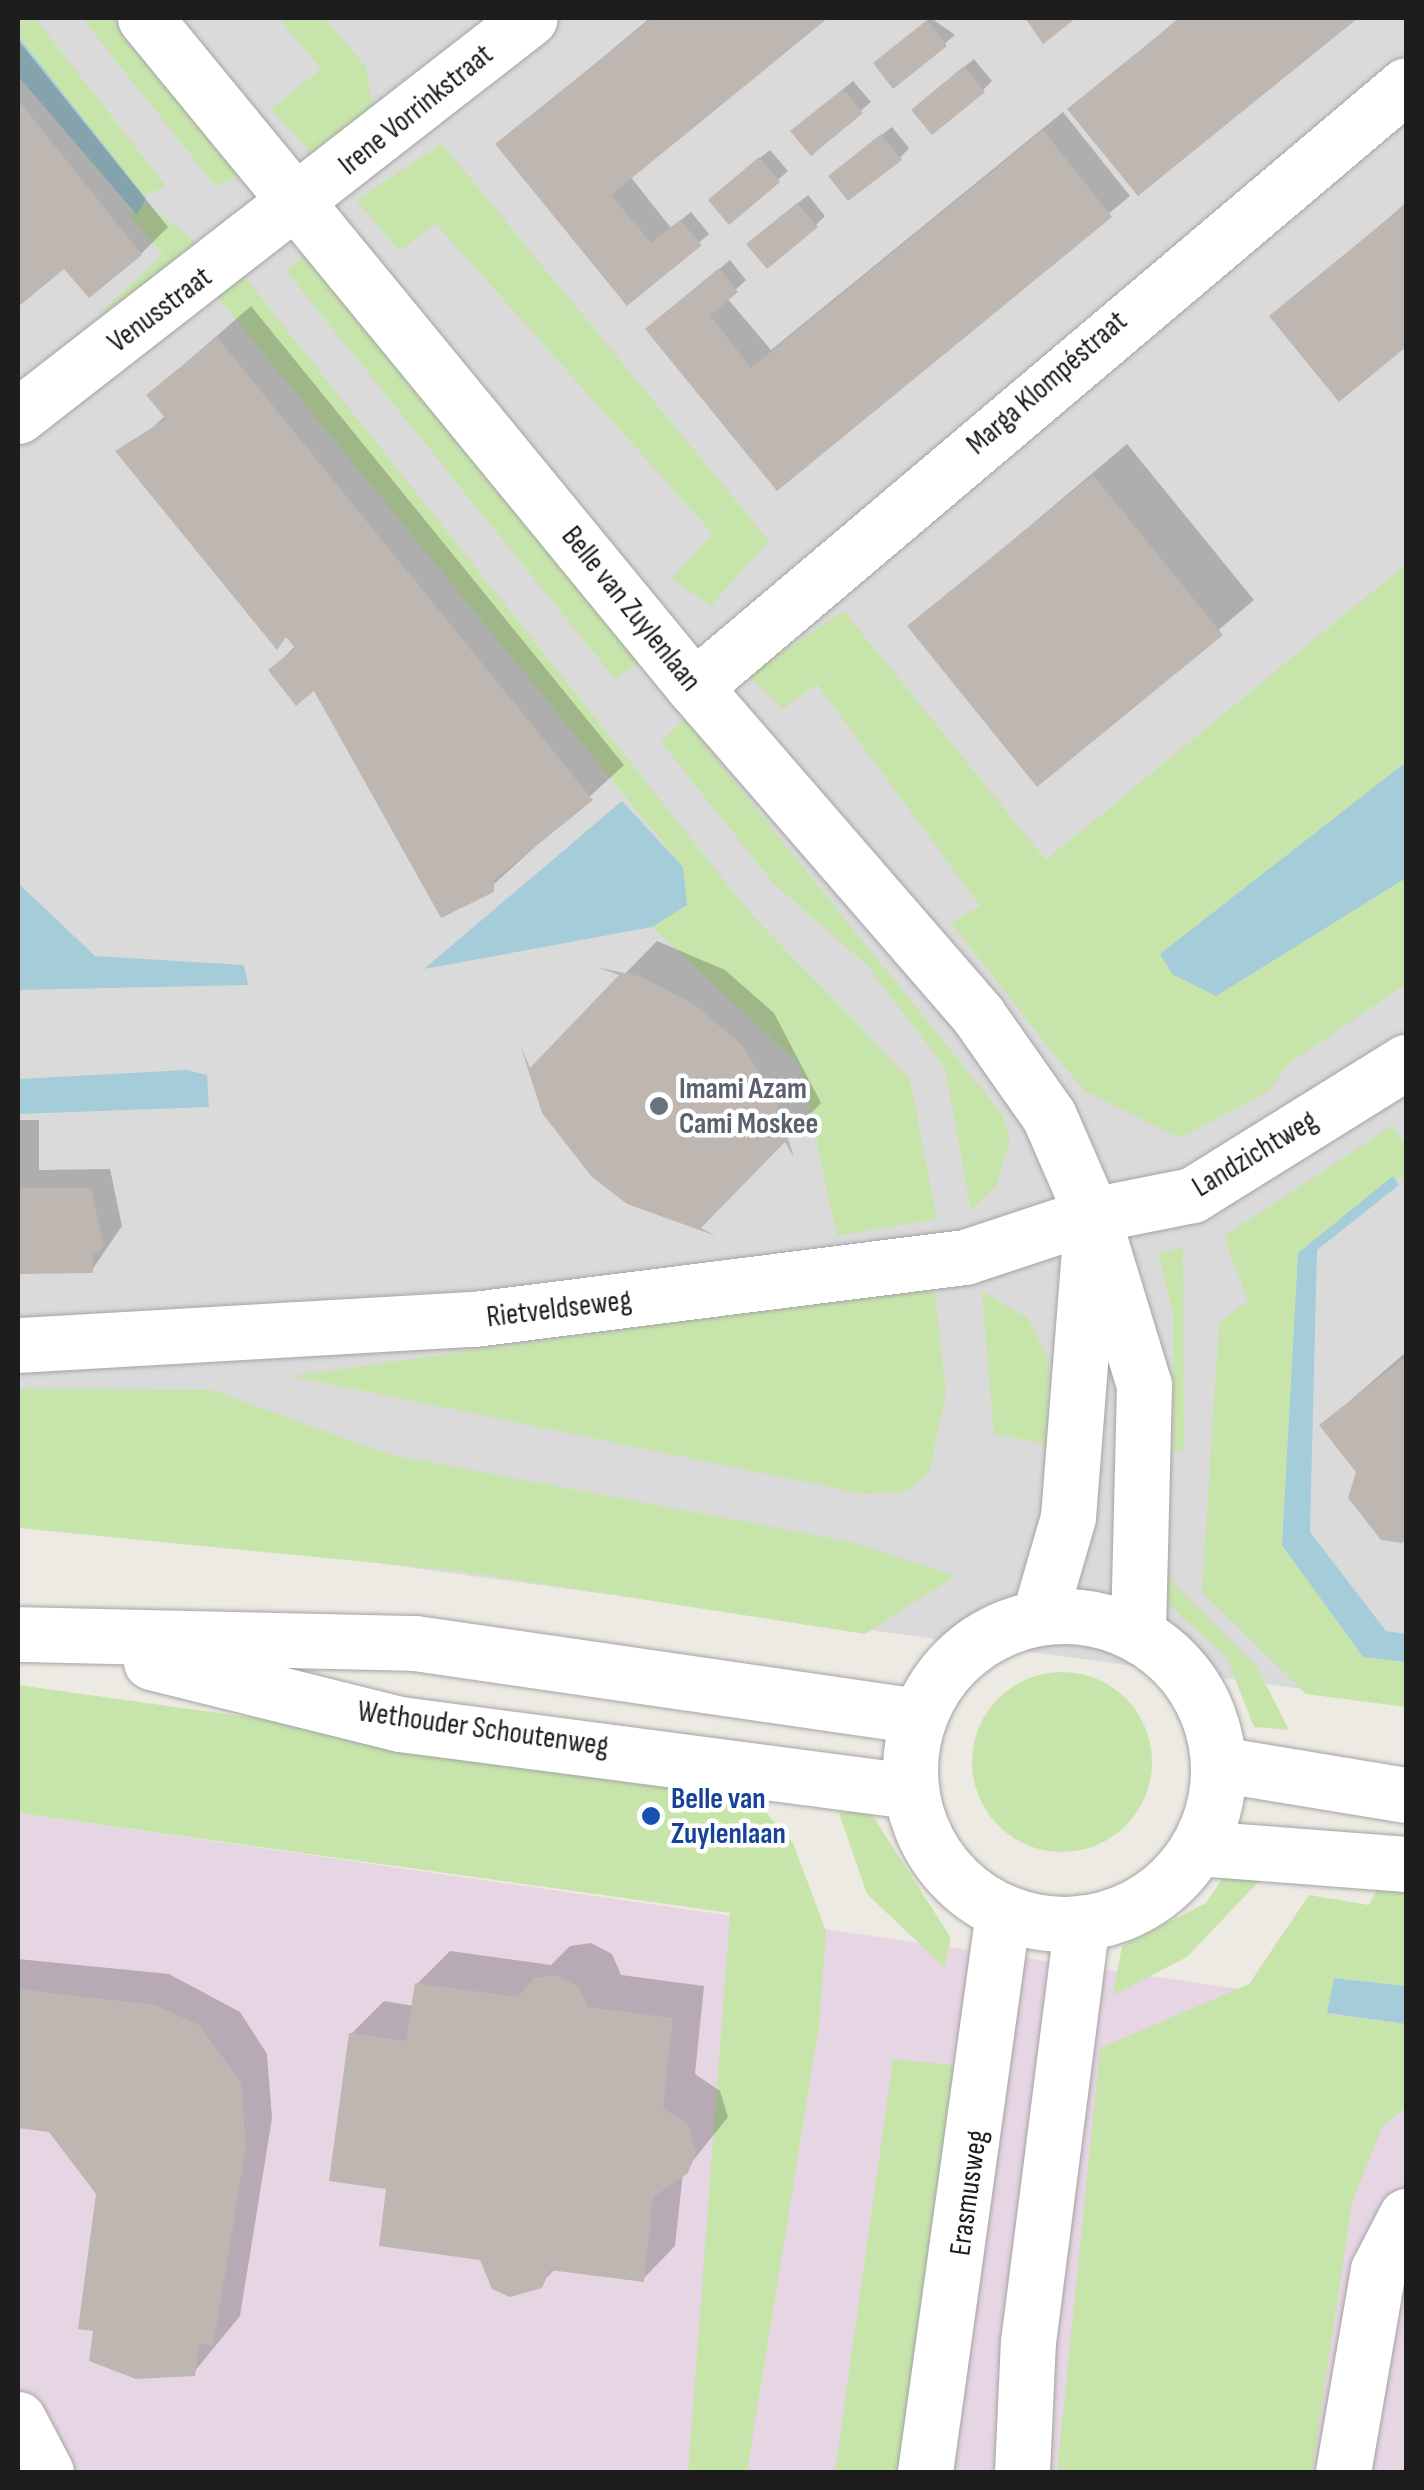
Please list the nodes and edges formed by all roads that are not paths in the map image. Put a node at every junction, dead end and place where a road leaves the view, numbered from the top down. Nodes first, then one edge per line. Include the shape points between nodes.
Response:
1 (144, 18) edge
2 (530, 18) edge
3 (1406, 85) edge
4 (302, 203) junction
5 (18, 416) edge
6 (694, 687) junction
7 (1406, 1062) edge
8 (1092, 1215) junction
9 (18, 1345) edge
10 (1039, 1617) junction
11 (1138, 1634) junction
12 (39, 1636) edge
13 (918, 1716) junction
14 (1218, 1764) junction
15 (910, 1791) junction
16 (1406, 1794) edge
17 (1198, 1848) junction
18 (1406, 1864) edge
19 (1003, 1912) junction
20 (1082, 1922) junction
21 (1406, 2216) edge
22 (18, 2419) edge
23 (46, 2472) edge
24 (925, 2472) edge
25 (1022, 2472) edge
26 (1343, 2472) edge

1 - 4 street, Belle van Zuylenlaan
2 - 4 street, Irene Vorrinkstraat
3 - 6 street, Marga Klompéstraat
4 - 5 street, Venusstraat
4 - 6 street, Belle van Zuylenlaan
6 - 8 street, Belle van Zuylenlaan via 978,1015 1049,1116
7 - 8 street, Landzichtweg via 1192,1195
8 - 9 street, Rietveldseweg via 965,1257 769,1285 474,1319
8 - 10 street, Belle van Zuylenlaan via 1068,1517
8 - 11 street, Belle van Zuylenlaan via 1144,1385
10 - 11 street via 1090,1617
10 - 13 street via 988,1635 946,1669
11 - 14 street via 1180,1668 1208,1712
12 - 13 street, Wethouder Schoutenweg via 415,1643
12 - 15 street, Wethouder Schoutenweg via 400,1724
13 - 15 street
14 - 16 street
14 - 17 street
15 - 19 street via 948,1869
17 - 18 street
17 - 20 street via 1137,1906
19 - 20 street
19 - 24 street, Erasmusweg
20 - 25 street via 1028,2342
21 - 26 street via 1378,2270
22 - 23 street

